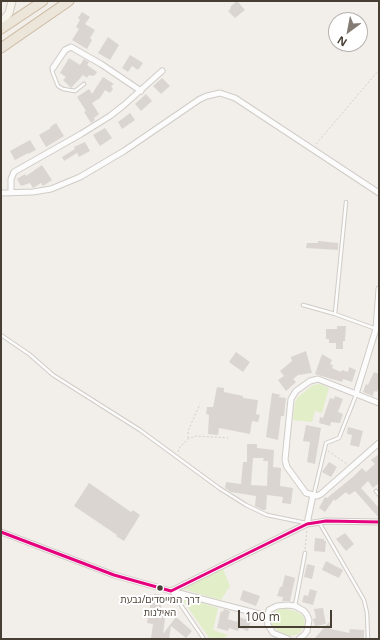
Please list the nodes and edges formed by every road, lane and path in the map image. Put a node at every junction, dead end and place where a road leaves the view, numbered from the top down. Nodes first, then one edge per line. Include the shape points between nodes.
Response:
1 (12, 1) edge
2 (43, 1) edge
3 (69, 1) edge
4 (1, 23) edge
5 (1, 29) edge
6 (1, 48) edge
7 (53, 68) joint
8 (379, 70) edge
9 (162, 71) dead end
10 (84, 84) dead end
11 (141, 91) junction
12 (312, 149) junction
13 (1, 193) edge
14 (11, 193) junction
15 (379, 193) edge
16 (346, 202) dead end
17 (379, 289) edge
18 (303, 305) dead end
19 (335, 314) junction
20 (378, 330) edge
21 (1, 335) edge
22 (356, 394) junction
23 (379, 403) edge
24 (200, 404) dead end
25 (228, 438) dead end
26 (188, 439) junction
27 (379, 443) edge
28 (325, 448) junction
29 (177, 458) junction
30 (352, 467) junction
31 (376, 491) dead end
32 (314, 495) junction
33 (379, 496) edge
34 (319, 522) junction
35 (379, 522) edge
36 (308, 524) junction
37 (1, 532) edge
38 (305, 553) joint
39 (171, 591) junction
40 (295, 606) junction
41 (267, 616) junction
42 (303, 638) edge
43 (204, 639) edge
44 (288, 639) edge
45 (368, 639) edge

1 - 4 street via 9,13
2 - 5 highway
3 - 6 highway
7 - 10 lane via 58,86 62,90 75,90
7 - 11 street via 65,50 71,47
8 - 12 path
9 - 11 street
11 - 14 street via 120,109 81,134 14,172
12 - 14 street via 235,98 220,93 200,99 80,178 51,189
12 - 15 street
13 - 14 street
16 - 19 lane
17 - 20 street
18 - 19 lane
19 - 20 lane
20 - 22 street
21 - 29 lane via 53,374 140,430
22 - 23 street
22 - 28 lane via 339,438 326,443
22 - 32 street via 313,379 291,399 286,464 306,493
24 - 26 path via 188,431
25 - 26 path via 196,436
26 - 29 path via 180,447
27 - 30 street
28 - 30 path
28 - 32 lane
29 - 36 lane via 258,512
30 - 32 street via 321,494
31 - 33 lane
32 - 36 street
34 - 35 street
34 - 36 street
34 - 45 lane via 364,600
36 - 38 path
36 - 39 street
37 - 39 street via 114,575
38 - 40 lane
39 - 41 street
39 - 43 lane
40 - 41 street via 277,606 270,610
40 - 42 street via 304,611 309,620
41 - 44 street via 270,630

